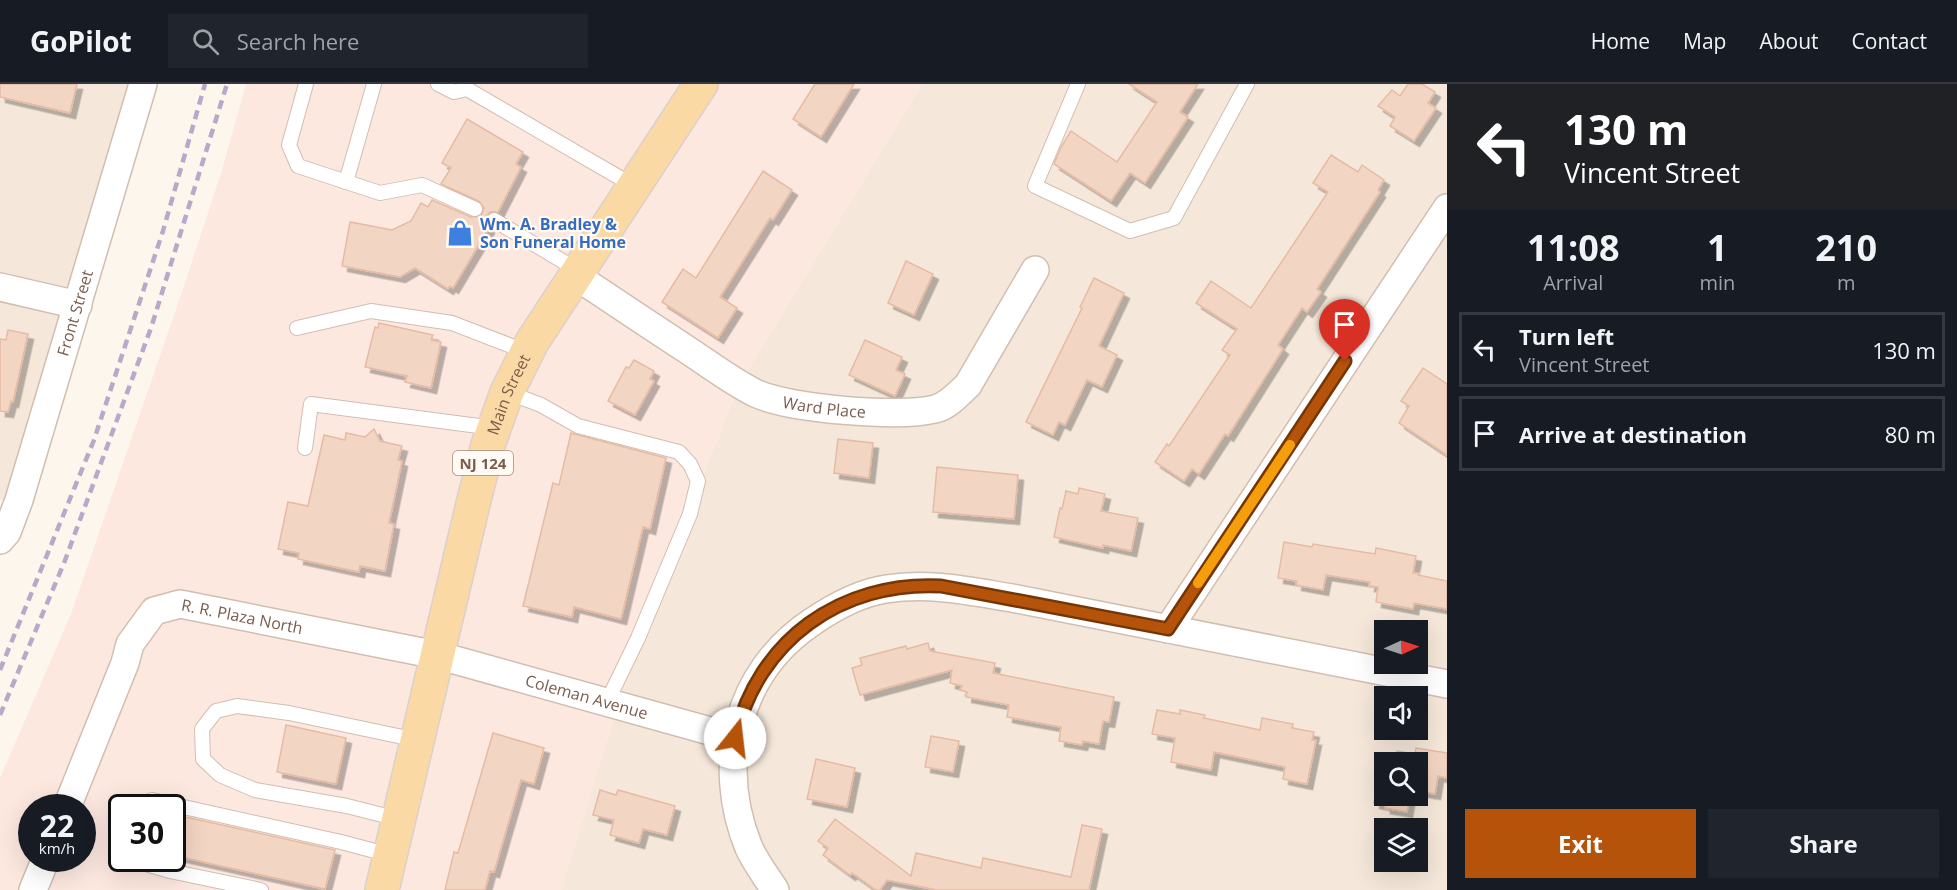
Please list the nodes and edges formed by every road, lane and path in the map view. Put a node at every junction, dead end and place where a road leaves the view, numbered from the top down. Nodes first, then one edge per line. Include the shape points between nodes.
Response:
1 (143, 84) edge
2 (306, 84) edge
3 (374, 84) edge
4 (438, 84) edge
5 (701, 84) edge
6 (1078, 84) edge
7 (1247, 84) edge
8 (467, 86) edge
9 (346, 182) junction
10 (634, 186) junction
11 (1447, 208) edge
12 (475, 209) dead end
13 (494, 220) dead end
14 (1035, 270) dead end
15 (578, 273) junction
16 (0, 287) edge
17 (78, 304) junction
18 (297, 328) dead end
19 (527, 352) junction
20 (507, 392) junction
21 (494, 428) junction
22 (305, 448) dead end
23 (0, 540) edge
24 (1168, 629) junction
25 (437, 655) junction
26 (1447, 684) edge
27 (607, 702) junction
28 (735, 738) junction
29 (417, 740) junction
30 (72, 794) edge
31 (186, 808) edge
32 (398, 819) junction
33 (390, 855) junction
34 (40, 872) edge
35 (175, 872) edge
36 (33, 890) edge
37 (261, 890) edge
38 (382, 890) edge
39 (775, 890) edge

1 - 17 street, Front Street
2 - 9 lane via 289,145 298,166
3 - 9 lane
4 - 8 lane via 454,92
5 - 10 main road, Main Street / NJ 124
6 - 7 lane via 1035,186 1130,231 1174,219
8 - 10 lane
9 - 12 lane via 380,193 422,185
10 - 15 main road, Main Street / NJ 124
11 - 24 street
13 - 15 lane
14 - 15 street, Ward Place via 968,385 937,409 906,413 790,404 756,393
15 - 19 main road, Main Street / NJ 124
16 - 17 street
17 - 23 street, Front Street via 19,500
18 - 19 lane via 371,311 452,323
19 - 20 main road, Main Street / NJ 124
20 - 21 main road, Main Street / NJ 124
20 - 27 lane via 578,426 680,452 698,482 690,514
21 - 22 lane via 311,404
21 - 25 main road, Main Street / NJ 124
24 - 26 street
24 - 28 street via 941,586 867,593 833,608 775,654 753,685
25 - 27 street, Coleman Avenue
25 - 29 main road, Main Street / NJ 124
25 - 30 street, R. R. Plaza North via 180,604 154,611 130,644
27 - 28 street, Coleman Avenue
28 - 39 street via 732,775 737,812 753,856
29 - 32 main road, Main Street / NJ 124
29 - 32 lane via 237,706 216,711 202,729 204,759 220,775 255,790
31 - 33 lane
32 - 33 main road, Main Street / NJ 124
33 - 38 main road, Main Street / NJ 124
34 - 36 street
35 - 37 lane

